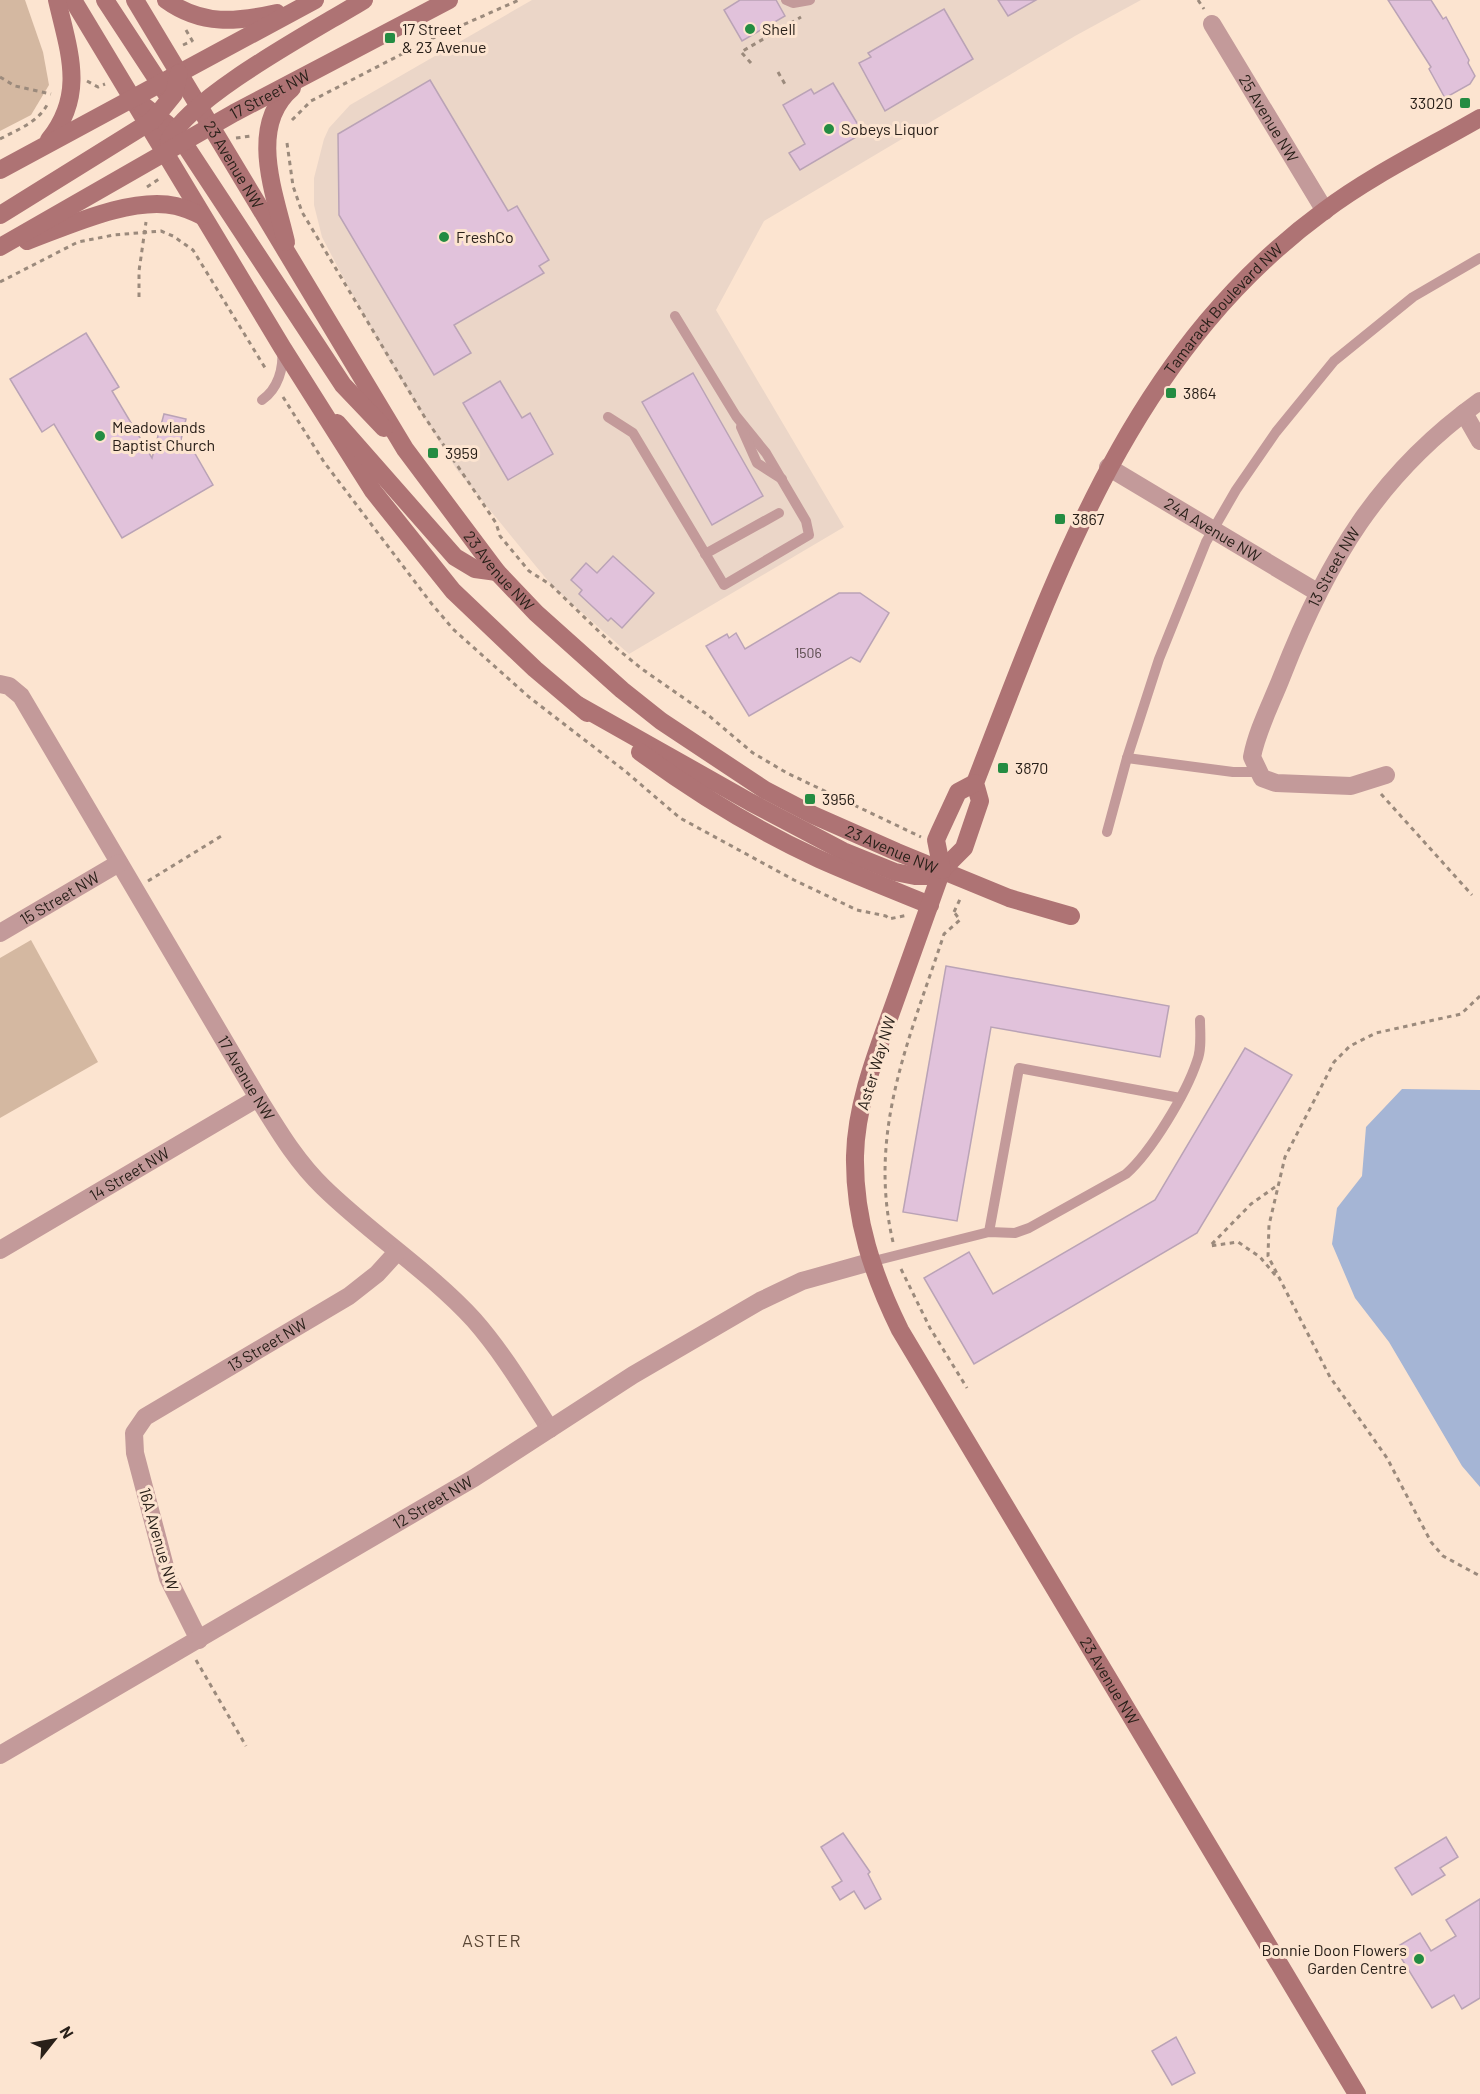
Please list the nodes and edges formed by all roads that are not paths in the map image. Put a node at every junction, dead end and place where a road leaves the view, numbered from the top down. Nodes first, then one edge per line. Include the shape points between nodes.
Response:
1 (57, 0) edge
2 (73, 0) edge
3 (105, 0) edge
4 (135, 0) edge
5 (166, 0) edge
6 (364, 0) edge
7 (448, 0) edge
8 (786, 0) edge
9 (307, 4) edge
10 (810, 6) edge
11 (1212, 24) dead end
12 (179, 74) junction
13 (307, 75) junction
14 (159, 84) junction
15 (132, 98) junction
16 (171, 98) junction
17 (193, 110) junction
18 (1480, 118) edge
19 (153, 120) junction
20 (210, 126) junction
21 (178, 136) junction
22 (44, 146) junction
23 (164, 153) junction
24 (0, 170) edge
25 (1324, 211) junction
26 (0, 215) edge
27 (202, 216) junction
28 (0, 249) edge
29 (1480, 258) edge
30 (291, 259) junction
31 (675, 316) dead end
32 (282, 347) junction
33 (312, 395) junction
34 (262, 399) dead end
35 (1480, 401) edge
36 (1464, 413) junction
37 (608, 417) dead end
38 (1480, 441) edge
39 (405, 449) junction
40 (1108, 467) junction
41 (779, 513) dead end
42 (1213, 530) junction
43 (705, 554) junction
44 (497, 572) junction
45 (1317, 592) junction
46 (1, 684) edge
47 (579, 705) junction
48 (1127, 758) junction
49 (1257, 772) junction
50 (1378, 778) road end
51 (975, 783) junction
52 (1107, 832) dead end
53 (119, 863) junction
54 (942, 870) junction
55 (930, 905) junction
56 (1071, 916) dead end
57 (0, 933) edge
58 (1200, 1020) dead end
59 (258, 1098) junction
60 (1180, 1098) junction
61 (989, 1232) junction
62 (0, 1250) edge
63 (397, 1252) junction
64 (870, 1262) junction
65 (550, 1429) junction
66 (134, 1433) joint
67 (200, 1640) junction
68 (1, 1753) edge
69 (1357, 2094) edge

1 - 22 main road via 71,66 72,96 63,120
2 - 15 main road
3 - 14 main road
4 - 12 main road, 23 Avenue NW
5 - 9 main road via 187,13 216,21 244,20
6 - 17 main road via 220,89
7 - 13 main road, 17 Street NW
8 - 10 lane
9 - 12 main road
11 - 25 street, 25 Avenue NW
12 - 14 main road
12 - 16 main road
12 - 17 main road, 23 Avenue NW
13 - 20 main road, 17 Street NW
13 - 30 main road via 280,99 266,135 273,189
14 - 15 main road
14 - 16 main road
15 - 19 main road
15 - 22 main road
16 - 17 main road
16 - 19 main road
17 - 20 main road, 23 Avenue NW
17 - 21 main road
18 - 25 main road, Tamarack Boulevard NW
19 - 21 main road
19 - 23 main road
19 - 26 main road
20 - 21 main road, 17 Street NW
20 - 30 main road, 23 Avenue NW
21 - 23 main road, 17 Street NW
21 - 39 main road via 343,385
22 - 24 main road
23 - 27 main road
23 - 28 main road, 17 Street NW
25 - 40 main road, Tamarack Boulevard NW via 1269,257 1212,316 1152,393
27 - 28 main road via 176,206 145,206 101,215
27 - 32 main road
29 - 42 lane via 1413,297 1335,361 1255,460
30 - 39 main road, 23 Avenue NW
31 - 43 lane via 736,416 766,453 806,521 809,535 724,585
32 - 33 main road
32 - 34 lane via 281,373
33 - 44 main road via 455,558 475,569
33 - 47 main road via 373,491 447,583 505,642
35 - 36 street, 13 Street NW
36 - 38 street
36 - 45 street, 13 Street NW via 1416,454 1373,502
37 - 43 lane via 633,433
39 - 44 main road, 23 Avenue NW
40 - 42 street, 24A Avenue NW
40 - 51 main road, Tamarack Boulevard NW via 1054,583
41 - 43 lane
42 - 45 street, 24A Avenue NW
42 - 48 lane via 1159,659
44 - 54 main road, 23 Avenue NW via 536,614 596,668 702,749 765,790 813,815
45 - 49 street, 13 Street NW via 1254,749 1252,758
46 - 53 street, 17 Avenue NW via 21,696
47 - 54 main road via 843,851 915,876
47 - 55 main road via 696,792 750,824 818,858
48 - 49 lane
48 - 52 lane
49 - 50 street via 1276,783 1351,786
51 - 54 main road, Tamarack Boulevard NW via 981,801 964,848
51 - 54 main road, Tamarack Boulevard NW via 958,792 936,840
53 - 57 street, 15 Street NW
53 - 59 street, 17 Avenue NW
54 - 55 main road, Aster Way NW
54 - 56 main road, 23 Avenue NW via 1009,898
55 - 64 main road, Aster Way NW via 884,1031 859,1120 855,1181
58 - 60 lane via 1198,1059
59 - 62 street, 14 Street NW
59 - 63 street, 17 Avenue NW via 284,1141 310,1173
60 - 61 lane via 1137,1164 1126,1174 1029,1228 1015,1233
60 - 61 lane via 1019,1068
61 - 64 lane
63 - 65 street, 17 Avenue NW via 474,1320
63 - 66 street, 13 Street NW via 350,1296 145,1417
64 - 65 street, 12 Street NW via 802,1281 759,1300
64 - 69 main road, 23 Avenue NW via 900,1330
65 - 67 street, 12 Street NW
66 - 67 street, 16A Avenue NW via 135,1453 168,1578
67 - 68 street, 12 Street NW

